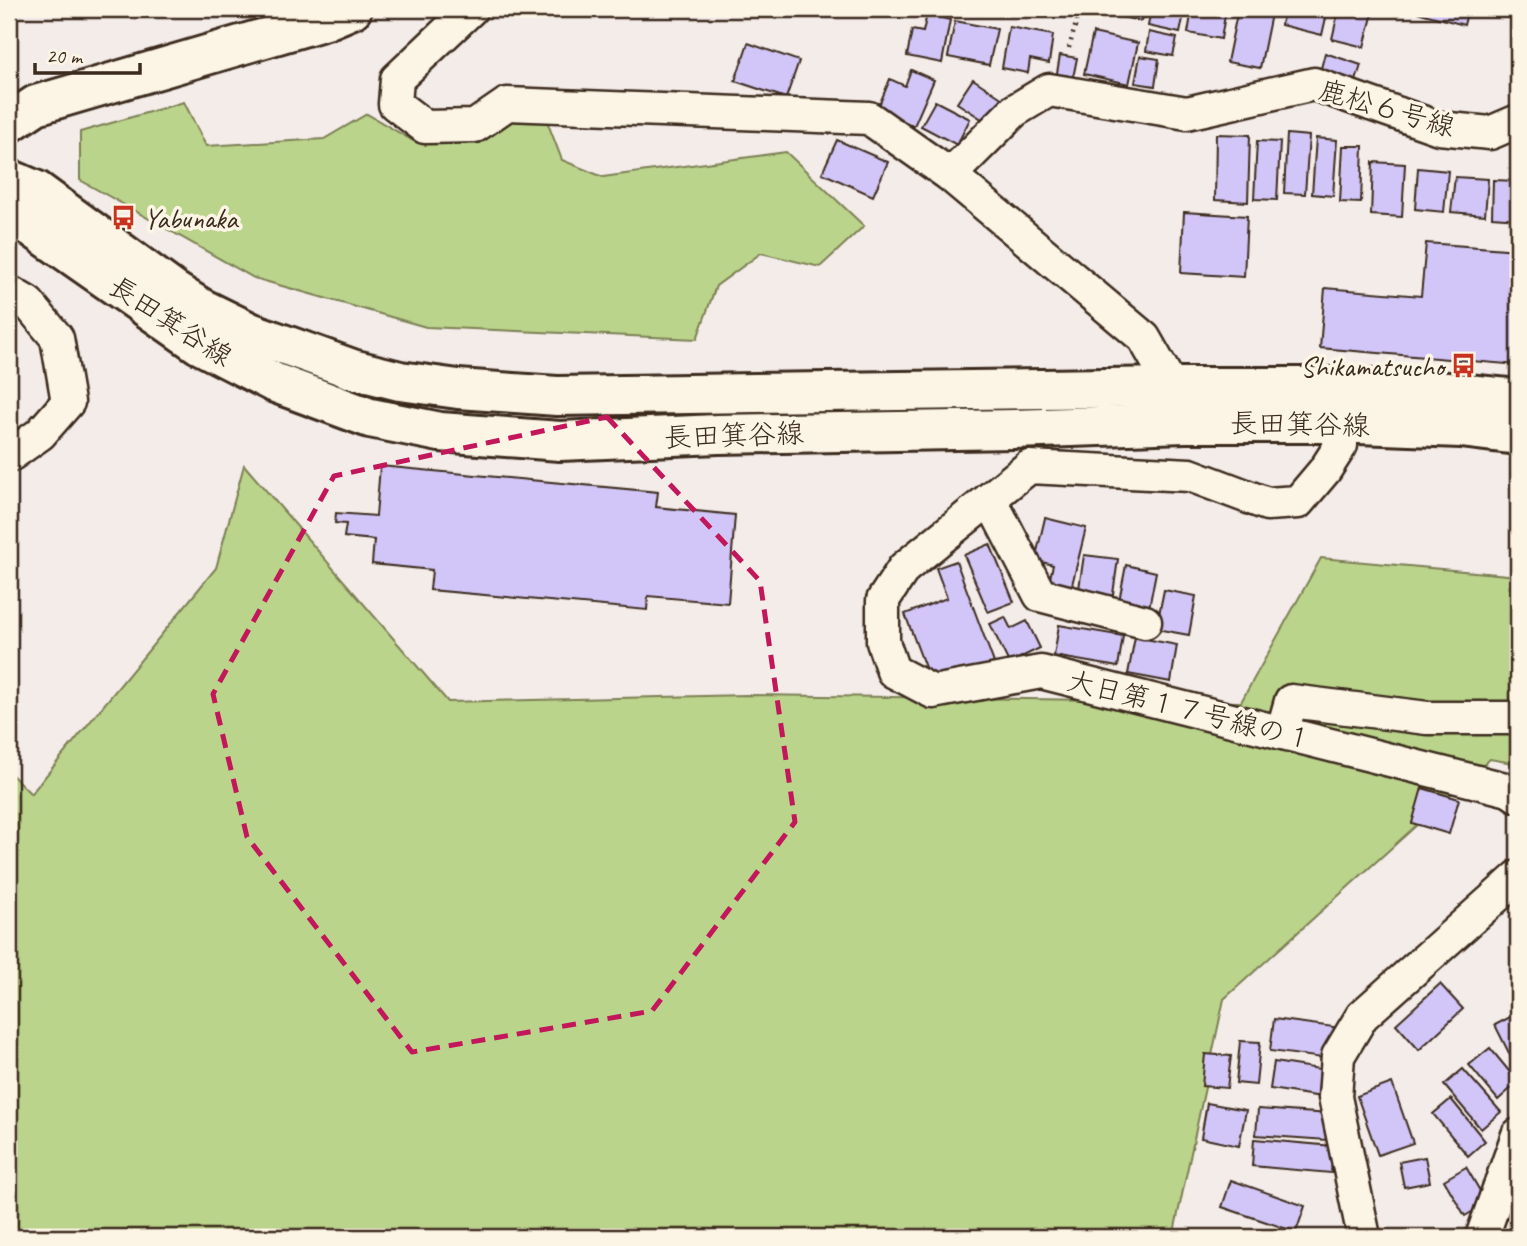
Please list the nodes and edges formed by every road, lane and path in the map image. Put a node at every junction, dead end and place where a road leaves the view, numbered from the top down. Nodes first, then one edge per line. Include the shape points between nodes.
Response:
1 (352, 9) edge
2 (471, 9) edge
3 (1080, 9) edge
4 (1069, 48) dead end
5 (1518, 121) edge
6 (9, 123) edge
7 (950, 175) junction
8 (9, 179) edge
9 (9, 209) edge
10 (9, 292) edge
11 (1172, 387) junction
12 (1518, 399) edge
13 (1333, 424) junction
14 (1518, 436) edge
15 (9, 456) edge
16 (990, 499) junction
17 (1145, 622) dead end
18 (1518, 718) edge
19 (1282, 733) junction
20 (1518, 796) edge
21 (1518, 877) edge
22 (1518, 1135) edge
23 (1364, 1237) edge
24 (1482, 1237) edge

1 - 6 street via 36,105
2 - 7 street via 397,79 395,104 425,127 475,126 507,104 869,118
3 - 4 path
5 - 7 street, 鹿松６号線 via 1490,133 1439,128 1314,84 1187,113 1049,90 1014,111
7 - 11 street via 1144,338
8 - 11 street, 長田箕谷線 via 37,191 211,313 305,353 400,381 557,396
9 - 13 street, 長田箕谷線 via 200,344 236,363 273,382 370,418 440,432 560,441 1185,423
10 - 15 street via 28,303 57,338 68,402 40,434
11 - 12 street, 長田箕谷線 via 1426,390
13 - 14 street, 長田箕谷線 via 1461,428
13 - 16 street via 1341,445 1298,502 1267,504 1189,475 1029,467
16 - 17 street via 1040,595
16 - 19 street, 大日第１７号線の１ via 904,568 883,600 883,642 893,671 933,692 1041,672
18 - 19 street via 1427,718 1291,701
19 - 20 street, 大日第１７号線の１
21 - 23 street via 1362,1016 1338,1056 1335,1097
22 - 24 street

